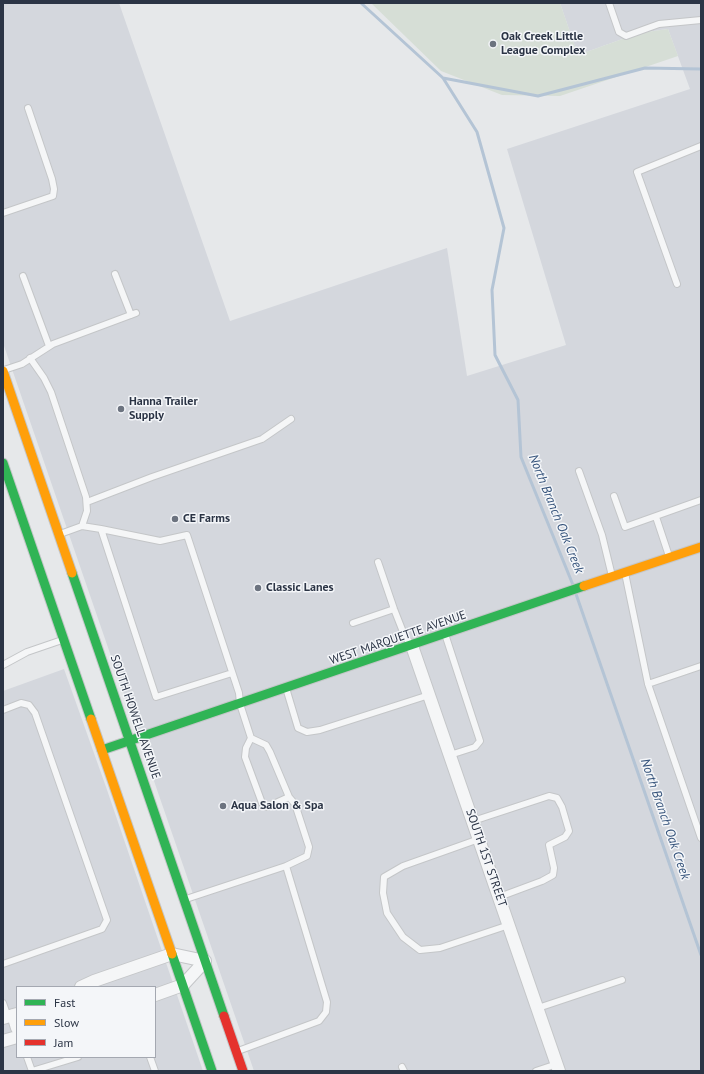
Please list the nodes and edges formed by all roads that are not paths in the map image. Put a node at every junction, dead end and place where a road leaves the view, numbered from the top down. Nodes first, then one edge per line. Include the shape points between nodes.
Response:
1 (609, 3) edge
2 (701, 20) edge
3 (28, 108) dead end
4 (701, 146) edge
5 (3, 213) edge
6 (115, 274) dead end
7 (23, 276) dead end
8 (677, 284) dead end
9 (49, 346) junction
10 (30, 358) junction
11 (3, 371) edge
12 (291, 419) dead end
13 (3, 463) edge
14 (580, 471) dead end
15 (614, 496) dead end
16 (701, 500) edge
17 (87, 502) junction
18 (656, 517) junction
19 (82, 526) junction
20 (101, 528) junction
21 (59, 534) junction
22 (701, 547) edge
23 (670, 558) junction
24 (378, 562) dead end
25 (625, 573) junction
26 (613, 578) junction
27 (394, 609) junction
28 (353, 623) dead end
29 (445, 634) junction
30 (64, 640) junction
31 (412, 646) junction
32 (3, 665) edge
33 (701, 666) edge
34 (232, 673) junction
35 (648, 684) junction
36 (286, 688) junction
37 (429, 695) junction
38 (240, 704) junction
39 (3, 710) edge
40 (251, 738) junction
41 (131, 740) junction
42 (102, 750) junction
43 (450, 756) junction
44 (289, 797) junction
45 (473, 821) junction
46 (701, 838) edge
47 (479, 839) junction
48 (286, 866) junction
49 (499, 897) junction
50 (185, 899) junction
51 (509, 925) junction
52 (172, 954) junction
53 (205, 961) junction
54 (3, 964) edge
55 (622, 980) dead end
56 (183, 985) junction
57 (83, 986) edge
58 (156, 995) edge
59 (3, 1003) edge
60 (538, 1008) junction
61 (10, 1016) edge
62 (16, 1026) edge
63 (16, 1037) edge
64 (3, 1041) edge
65 (237, 1052) junction
66 (27, 1058) edge
67 (75, 1058) edge
68 (150, 1058) edge
69 (558, 1067) edge
70 (32, 1071) edge
71 (155, 1071) edge
72 (212, 1071) edge
73 (244, 1071) edge
74 (536, 1071) edge

1 - 2 lane via 619,32 626,36 659,24
3 - 5 lane via 52,179 53,196
4 - 8 lane via 637,172
6 - 9 lane via 133,314
7 - 9 lane
9 - 10 lane
10 - 11 lane
10 - 17 lane via 51,392
11 - 21 main road, SOUTH HOWELL AVENUE
12 - 17 lane via 262,439
13 - 30 main road
14 - 26 lane
15 - 18 lane via 625,527
16 - 18 lane
17 - 19 lane
18 - 23 lane
19 - 20 lane
19 - 21 lane
20 - 34 lane via 160,541 188,535
20 - 34 lane via 156,697
21 - 41 main road, SOUTH HOWELL AVENUE
22 - 23 main road, WEST MARQUETTE AVENUE
23 - 25 main road, WEST MARQUETTE AVENUE
24 - 27 lane
25 - 26 main road, WEST MARQUETTE AVENUE
25 - 35 lane
26 - 29 main road, WEST MARQUETTE AVENUE
27 - 28 lane
27 - 31 lane via 405,637
29 - 31 main road, WEST MARQUETTE AVENUE
29 - 43 lane via 480,741 475,746
30 - 32 lane via 27,652
30 - 42 main road
31 - 36 main road, WEST MARQUETTE AVENUE
31 - 37 street, SOUTH 1ST STREET
33 - 35 lane
34 - 38 lane
35 - 46 lane
36 - 37 lane via 298,728 307,732
36 - 38 main road, WEST MARQUETTE AVENUE
37 - 43 street, SOUTH 1ST STREET
38 - 40 lane
38 - 41 main road, WEST MARQUETTE AVENUE
39 - 54 lane via 21,703 29,704 35,713 107,920 102,929
40 - 44 lane via 266,745
40 - 44 lane via 245,757 262,803 268,806
41 - 42 main road, WEST MARQUETTE AVENUE
41 - 50 main road, SOUTH HOWELL AVENUE
42 - 52 main road
43 - 45 street, SOUTH 1ST STREET
44 - 48 lane via 295,804 309,847 307,856
45 - 47 street, SOUTH 1ST STREET
45 - 49 lane via 549,796 557,798 562,807 569,831 565,837 549,845 554,868 552,875
47 - 49 street, SOUTH 1ST STREET
47 - 51 lane via 403,866 384,877 383,893 388,913 403,937 420,950 440,948
48 - 50 lane
48 - 65 lane via 327,1002 326,1012 319,1022
49 - 51 street, SOUTH 1ST STREET
50 - 53 main road, SOUTH HOWELL AVENUE
51 - 60 street, SOUTH 1ST STREET
52 - 53 street
52 - 56 main road
52 - 57 street
53 - 56 street
53 - 65 main road, SOUTH HOWELL AVENUE
55 - 60 lane
56 - 58 street
56 - 72 main road
59 - 61 lane
60 - 69 street, SOUTH 1ST STREET
61 - 62 street
63 - 64 street
65 - 73 main road, SOUTH HOWELL AVENUE
66 - 70 lane
67 - 70 lane
68 - 71 lane
69 - 74 lane

